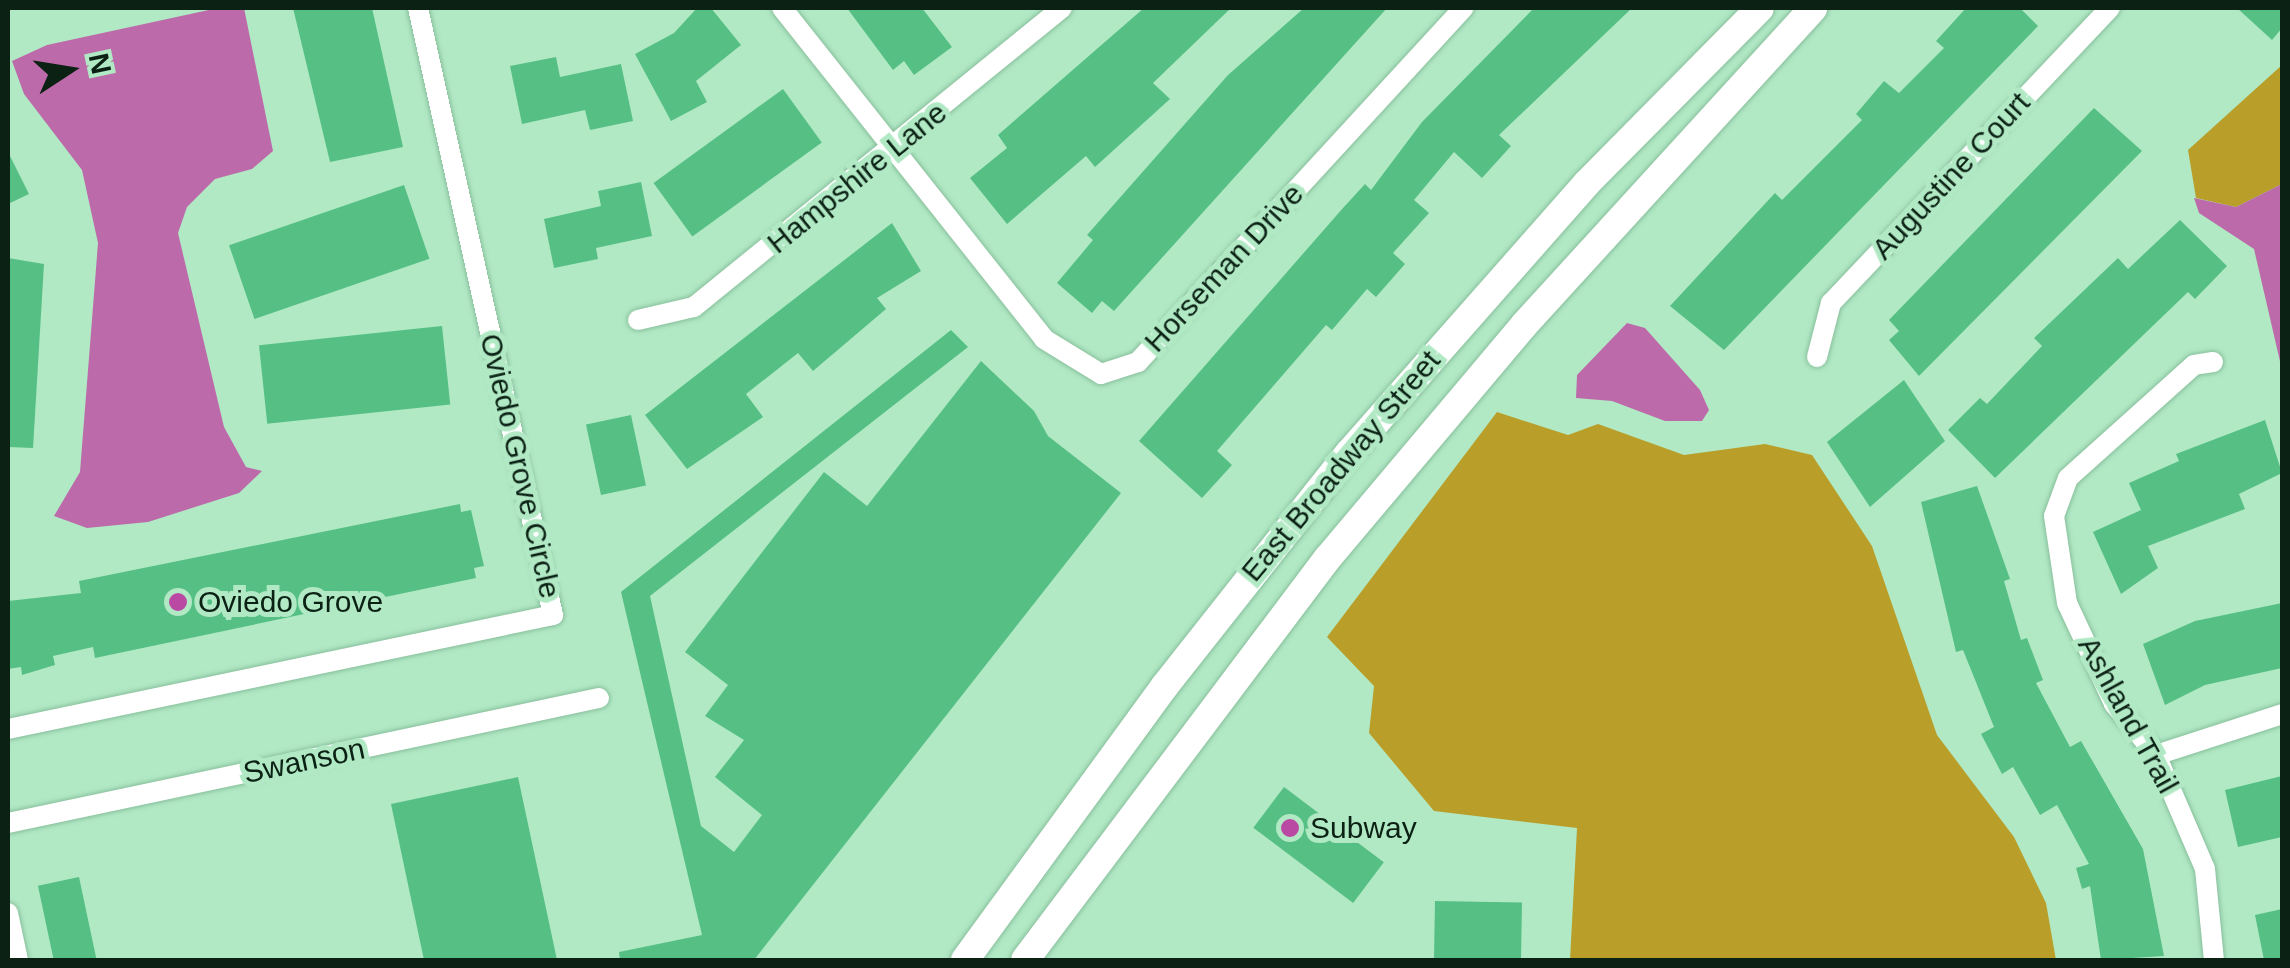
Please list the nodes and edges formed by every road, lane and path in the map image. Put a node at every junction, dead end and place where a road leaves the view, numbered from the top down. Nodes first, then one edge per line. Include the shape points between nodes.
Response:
1 (418, 8) edge
2 (782, 8) edge
3 (1062, 8) edge
4 (1463, 8) edge
5 (1760, 8) edge
6 (1813, 8) edge
7 (2110, 8) edge
8 (894, 152) junction
9 (638, 320) dead end
10 (1817, 357) dead end
11 (2213, 362) dead end
12 (600, 698) dead end
13 (2282, 714) edge
14 (8, 729) edge
15 (2156, 755) junction
16 (8, 823) edge
17 (1055, 832) junction
18 (1094, 860) junction
19 (8, 912) edge
20 (18, 960) edge
21 (965, 960) edge
22 (1024, 960) edge
23 (2214, 960) edge

1 - 14 street, Oviedo Grove Circle via 553,614
2 - 8 street, Horseman Drive
3 - 8 street, Hampshire Lane
4 - 8 street, Horseman Drive via 1138,362 1101,374 1044,339
5 - 17 main road, East Broadway Street via 1586,184 1412,380
6 - 18 main road, East Broadway Street via 1437,426
7 - 10 street, Augustine Court via 1831,303
8 - 9 street, Hampshire Lane via 694,308
11 - 15 street, Ashland Trail via 2194,365 2068,478 2054,516 2067,603 2114,704
12 - 16 street, Swanson
13 - 15 street
15 - 23 street, Ashland Trail via 2205,869
17 - 18 main road
17 - 21 main road, East Broadway Street
18 - 22 main road, East Broadway Street
19 - 20 street

